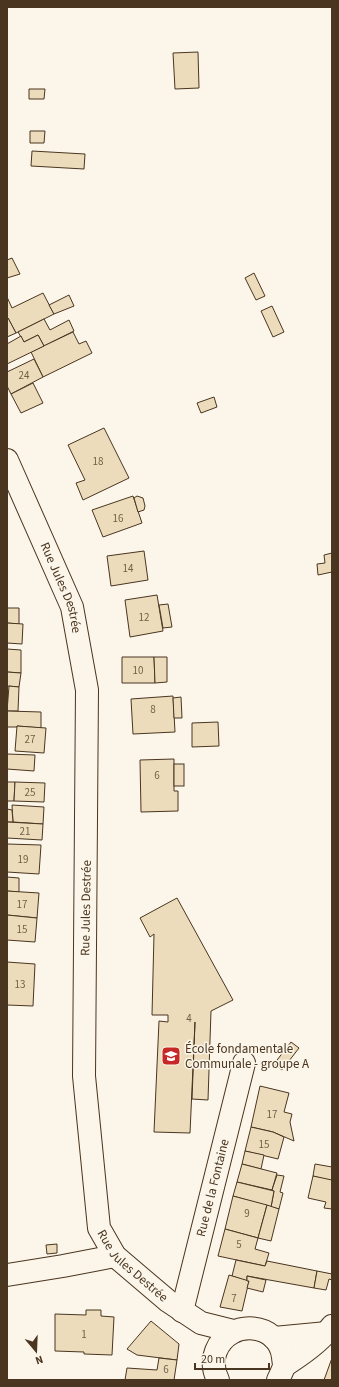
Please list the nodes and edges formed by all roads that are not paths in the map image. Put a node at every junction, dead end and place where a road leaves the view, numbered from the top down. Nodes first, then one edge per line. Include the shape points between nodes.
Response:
1 (7, 460) edge
2 (244, 1064) dead end
3 (116, 1256) junction
4 (7, 1274) edge
5 (182, 1311) junction
6 (201, 1323) junction
7 (233, 1331) junction
8 (330, 1331) edge
9 (274, 1338) junction
10 (213, 1359) junction
11 (281, 1373) edge
12 (218, 1380) edge

1 - 3 street, Rue Jules Destrée via 72,607 87,690 84,1076 99,1228
2 - 5 street, Rue de la Fontaine
3 - 4 street
3 - 5 street, Rue Jules Destrée
5 - 6 street, Rue Jules Destrée
6 - 7 street, Rue Jules Destrée
6 - 10 street
7 - 9 street via 247,1327 262,1330
7 - 10 street via 220,1342
8 - 9 street
8 - 11 street
9 - 11 street via 282,1351
10 - 12 street via 214,1373

